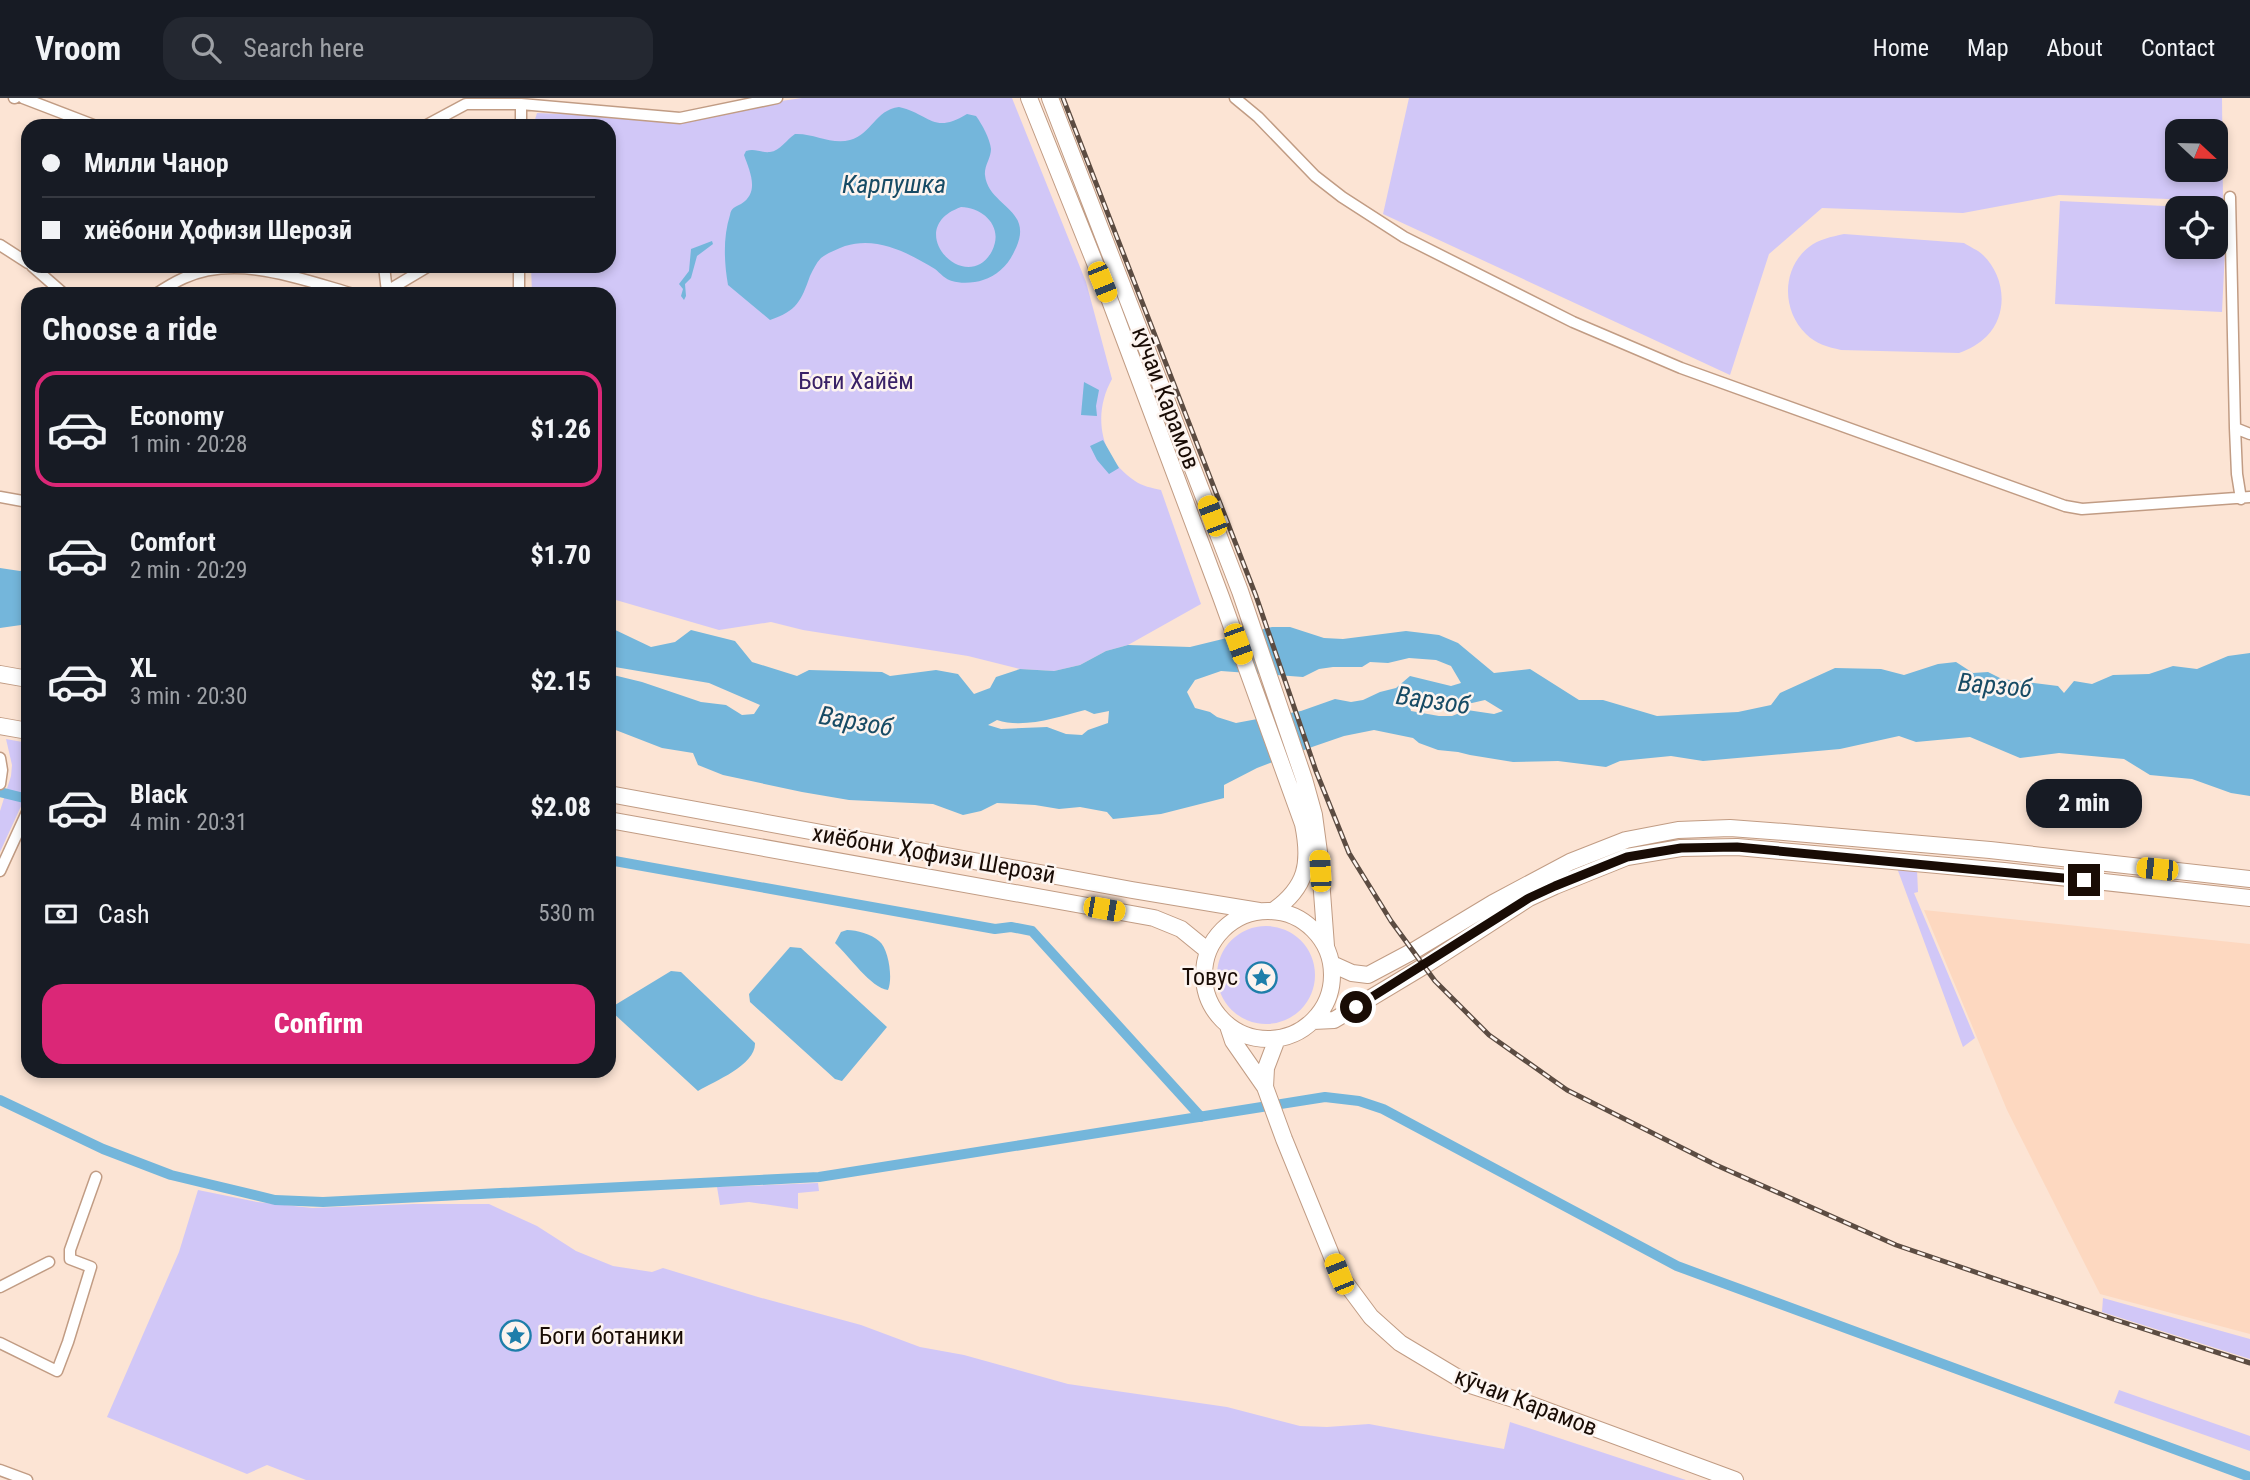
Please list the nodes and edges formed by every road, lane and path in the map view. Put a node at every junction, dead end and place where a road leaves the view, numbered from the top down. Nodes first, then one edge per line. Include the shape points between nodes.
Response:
1 (23, 98) edge
2 (776, 98) edge
3 (1029, 98) edge
4 (1050, 98) edge
5 (1235, 98) edge
6 (521, 104) junction
7 (78, 119) edge
8 (438, 119) edge
9 (521, 119) edge
10 (1065, 136) junction
11 (1047, 142) junction
12 (2230, 197) dead end
13 (0, 245) edge
14 (21, 258) edge
15 (40, 273) edge
16 (199, 273) edge
17 (266, 273) edge
18 (417, 273) edge
19 (56, 287) edge
20 (168, 287) edge
21 (324, 287) edge
22 (394, 287) edge
23 (2235, 428) junction
24 (2250, 434) edge
25 (0, 497) edge
26 (2246, 498) edge
27 (21, 501) edge
28 (0, 674) edge
29 (21, 678) edge
30 (0, 726) edge
31 (21, 730) edge
32 (0, 758) edge
33 (0, 784) edge
34 (616, 795) edge
35 (616, 821) edge
36 (21, 825) edge
37 (1784, 832) junction
38 (1782, 851) junction
39 (0, 871) edge
40 (2250, 880) edge
41 (2250, 898) edge
42 (1266, 911) junction
43 (1326, 946) junction
44 (1208, 951) junction
45 (1332, 964) junction
46 (1313, 1021) junction
47 (1228, 1026) junction
48 (1277, 1040) junction
49 (1265, 1087) junction
50 (96, 1177) dead end
51 (49, 1262) dead end
52 (0, 1287) edge
53 (0, 1343) edge
54 (0, 1470) edge
55 (27, 1480) edge
56 (1735, 1480) edge

1 - 7 street
2 - 6 street via 680,118
3 - 11 main road, кӯчаи Карамов
4 - 10 main road, кӯчаи Карамов
5 - 26 street via 1315,176 1404,237 1646,355 2065,506 2082,509
6 - 8 street via 466,104
6 - 9 street
10 - 11 main road
10 - 43 main road, кӯчаи Карамов via 1240,591 1304,779 1319,852
11 - 42 main road, кӯчаи Карамов via 1303,824 1304,876 1291,896
12 - 23 street
13 - 14 street
15 - 19 street
16 - 20 street
17 - 21 street
18 - 22 street
23 - 24 street
23 - 26 street via 2237,474
25 - 27 street
28 - 29 main road
30 - 31 main road
32 - 33 street
34 - 42 main road, хиёбони Ҳофизи Шерозӣ
35 - 44 main road, хиёбони Ҳофизи Шерозӣ via 1154,919 1181,929
36 - 39 street
37 - 38 main road
37 - 40 main road
37 - 45 main road via 1678,830 1626,840 1570,862 1368,975
38 - 41 main road
38 - 46 main road via 1681,848 1627,857 1529,898 1334,1020
42 - 43 main road, хиёбони Ҳофизи Шерозӣ via 1294,916 1313,928
42 - 44 main road via 1228,924
43 - 45 main road, хиёбони Ҳофизи Шерозӣ
44 - 47 main road via 1204,967 1208,1000
45 - 46 main road, хиёбони Ҳофизи Шерозӣ via 1331,989
46 - 48 main road
47 - 48 main road via 1259,1040
47 - 49 main road, кӯчаи Карамов via 1233,1041
48 - 49 main road via 1266,1068
49 - 56 main road, кӯчаи Карамов via 1339,1274 1371,1317 1400,1343 1470,1385
50 - 53 street via 69,1250 70,1259 91,1267 57,1371
51 - 52 street
54 - 55 street

